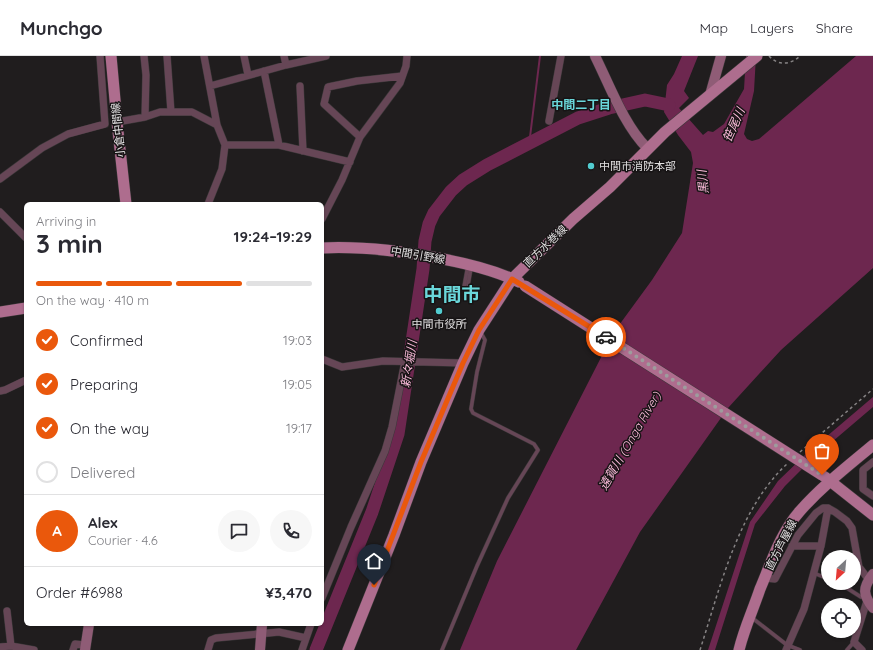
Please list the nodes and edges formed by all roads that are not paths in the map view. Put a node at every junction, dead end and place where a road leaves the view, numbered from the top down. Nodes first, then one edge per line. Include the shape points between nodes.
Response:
1 (100, 56) edge
2 (112, 56) edge
3 (144, 56) edge
4 (167, 56) edge
5 (204, 56) edge
6 (244, 56) edge
7 (284, 56) edge
8 (326, 56) edge
9 (407, 56) edge
10 (561, 56) edge
11 (595, 56) edge
12 (722, 56) edge
13 (757, 56) edge
14 (286, 65) junction
15 (264, 71) junction
16 (248, 75) junction
17 (402, 76) junction
18 (210, 86) junction
19 (300, 86) dead end
20 (710, 95) junction
21 (171, 112) junction
22 (145, 117) junction
23 (549, 121) dead end
24 (117, 122) junction
25 (217, 124) junction
26 (360, 137) junction
27 (225, 144) junction
28 (278, 145) junction
29 (647, 148) junction
30 (303, 151) junction
31 (350, 162) junction
32 (0, 180) edge
33 (126, 202) edge
34 (209, 202) edge
35 (0, 212) edge
36 (324, 215) edge
37 (24, 236) edge
38 (324, 248) edge
39 (470, 264) junction
40 (512, 279) junction
41 (24, 309) edge
42 (0, 312) edge
43 (479, 330) junction
44 (324, 360) edge
45 (405, 361) junction
46 (463, 363) junction
47 (24, 381) edge
48 (0, 391) edge
49 (873, 445) edge
50 (873, 462) edge
51 (826, 478) junction
52 (873, 496) edge
53 (828, 508) junction
54 (873, 515) edge
55 (792, 546) junction
56 (821, 546) junction
57 (814, 573) junction
58 (821, 576) edge
59 (871, 577) edge
60 (765, 578) junction
61 (850, 590) edge
62 (324, 593) edge
63 (869, 603) edge
64 (7, 612) dead end
65 (750, 616) junction
66 (90, 626) edge
67 (310, 626) edge
68 (262, 629) edge
69 (306, 638) junction
70 (854, 642) junction
71 (11, 646) junction
72 (0, 647) edge
73 (787, 647) edge
74 (85, 648) edge
75 (34, 650) edge
76 (73, 650) edge
77 (208, 650) edge
78 (260, 650) edge
79 (302, 650) edge
80 (348, 650) edge
81 (442, 650) edge
82 (739, 650) edge
83 (800, 650) edge
84 (846, 650) edge
85 (862, 650) edge

1 - 32 street via 105,124 68,134 42,148
2 - 24 main road, 小倉中間線
3 - 22 street
4 - 21 street
5 - 18 street
6 - 16 street
7 - 14 street
8 - 14 street
9 - 17 street
10 - 23 street
11 - 29 street via 624,116 638,139
12 - 20 street
13 - 20 main road, 直方水巻線
14 - 15 street
15 - 16 street
15 - 28 street
16 - 18 street
17 - 26 street via 400,83
17 - 26 street via 328,87 324,104
18 - 25 street
19 - 30 street
20 - 29 main road, 直方水巻線
21 - 22 street via 160,112
21 - 25 street via 192,112
22 - 24 street
24 - 33 main road, 小倉中間線
25 - 27 street
26 - 31 street
27 - 28 street
27 - 34 street via 222,169
28 - 30 street
29 - 40 main road, 直方水巻線 via 610,187
30 - 31 street
31 - 36 street
35 - 37 street
38 - 39 main road, 中間引野線 via 377,248
39 - 39 lane via 468,285 472,290 464,287
39 - 40 main road, 中間引野線
40 - 43 main road, 直方水巻線
40 - 51 main road, 中間引野線, bridge
41 - 42 main road
43 - 46 main road, 直方水巻線
43 - 81 lane via 485,340 477,372 472,413 534,444 538,450 508,498
44 - 45 street via 342,367 383,361
45 - 46 street
45 - 62 street via 392,427 384,451
46 - 80 main road, 直方水巻線 via 421,462
47 - 48 street
49 - 51 main road, 直方芦屋線
50 - 52 street via 863,470 863,489
51 - 54 main road, 中間引野線
51 - 60 main road, 直方芦屋線 via 789,526
53 - 55 street via 816,513
53 - 56 street
53 - 59 street via 847,521 852,528 860,567
55 - 56 street
55 - 60 street via 775,580
56 - 57 street
57 - 58 lane
57 - 73 street via 804,609
59 - 63 street via 865,586
60 - 65 main road, 直方芦屋線
61 - 63 lane
63 - 70 street via 866,604
64 - 71 street
65 - 73 lane
65 - 82 main road, 直方芦屋線
66 - 74 street
67 - 69 street
68 - 69 street
68 - 77 street via 216,638 211,640
68 - 78 street
69 - 79 street
70 - 84 lane
70 - 85 street
71 - 72 street
71 - 75 street
73 - 83 lane
74 - 76 street via 75,644

